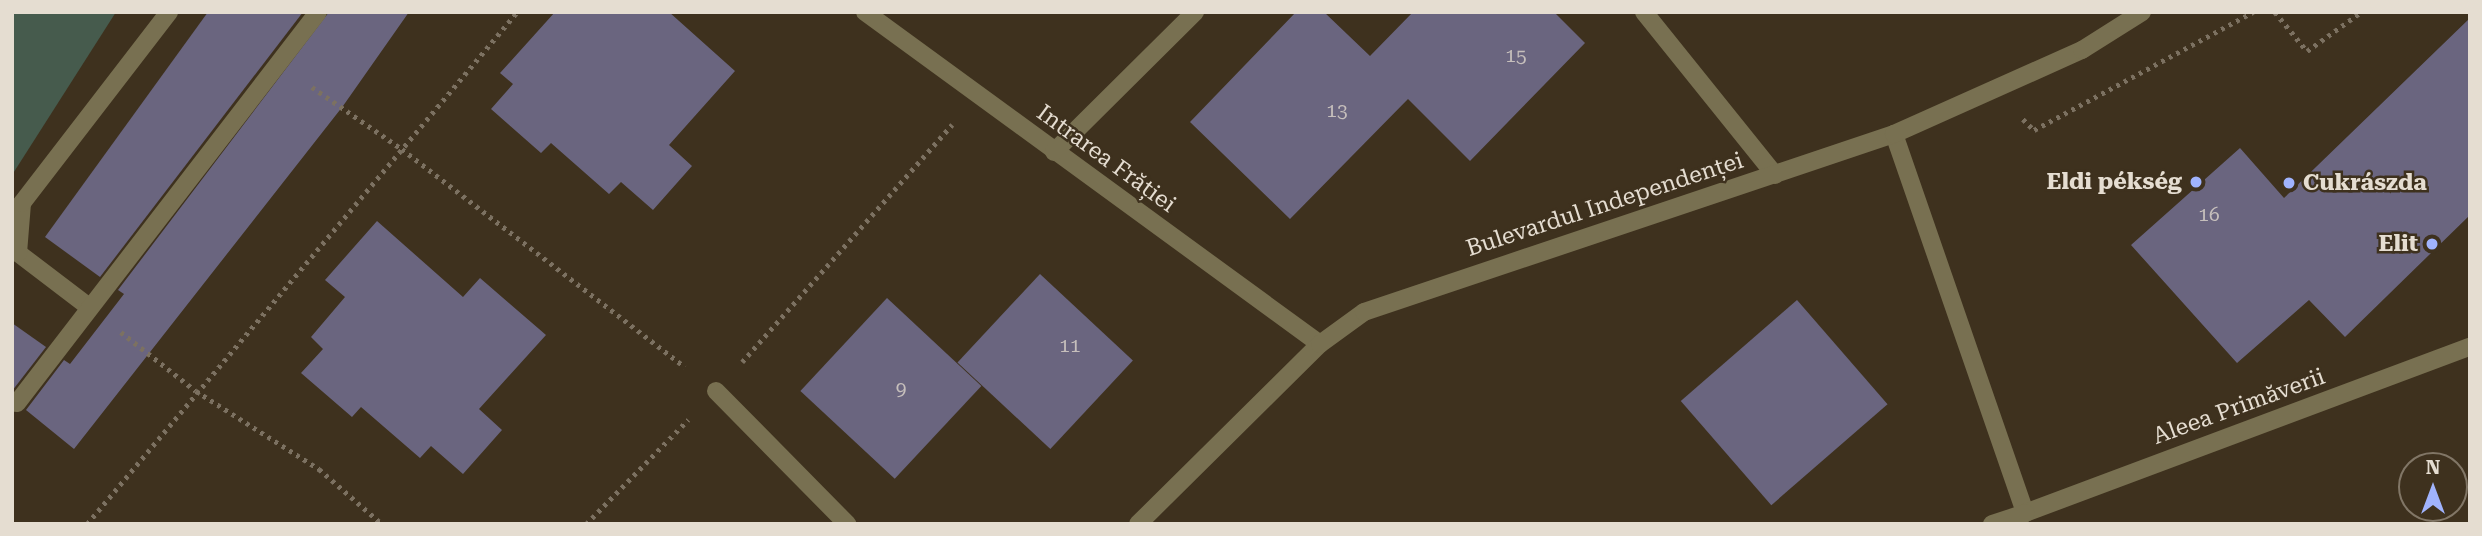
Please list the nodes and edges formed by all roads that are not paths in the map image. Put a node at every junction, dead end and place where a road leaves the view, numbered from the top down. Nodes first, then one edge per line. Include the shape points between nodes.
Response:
1 (169, 12) edge
2 (318, 12) edge
3 (865, 12) edge
4 (1195, 12) edge
5 (1644, 12) edge
6 (2142, 12) edge
7 (1894, 134) junction
8 (1054, 152) junction
9 (1775, 175) junction
10 (89, 307) junction
11 (1320, 344) junction
12 (2470, 347) edge
13 (716, 391) road end
14 (17, 403) dead end
15 (2025, 513) junction
16 (848, 524) edge
17 (1138, 524) edge
18 (1992, 524) edge

1 - 10 street via 22,203 18,253
2 - 10 street
3 - 8 street, Intrarea Frăției
4 - 8 street
5 - 9 street
6 - 7 street, Bulevardul Independenței via 2082,50
7 - 9 street, Bulevardul Independenței
7 - 15 street
8 - 11 street, Intrarea Frăției
9 - 11 street, Bulevardul Independenței via 1375,307
10 - 14 street
11 - 17 street, Bulevardul Independenței
12 - 15 street, Aleea Primăverii
13 - 16 street
15 - 18 street, Aleea Primăverii

